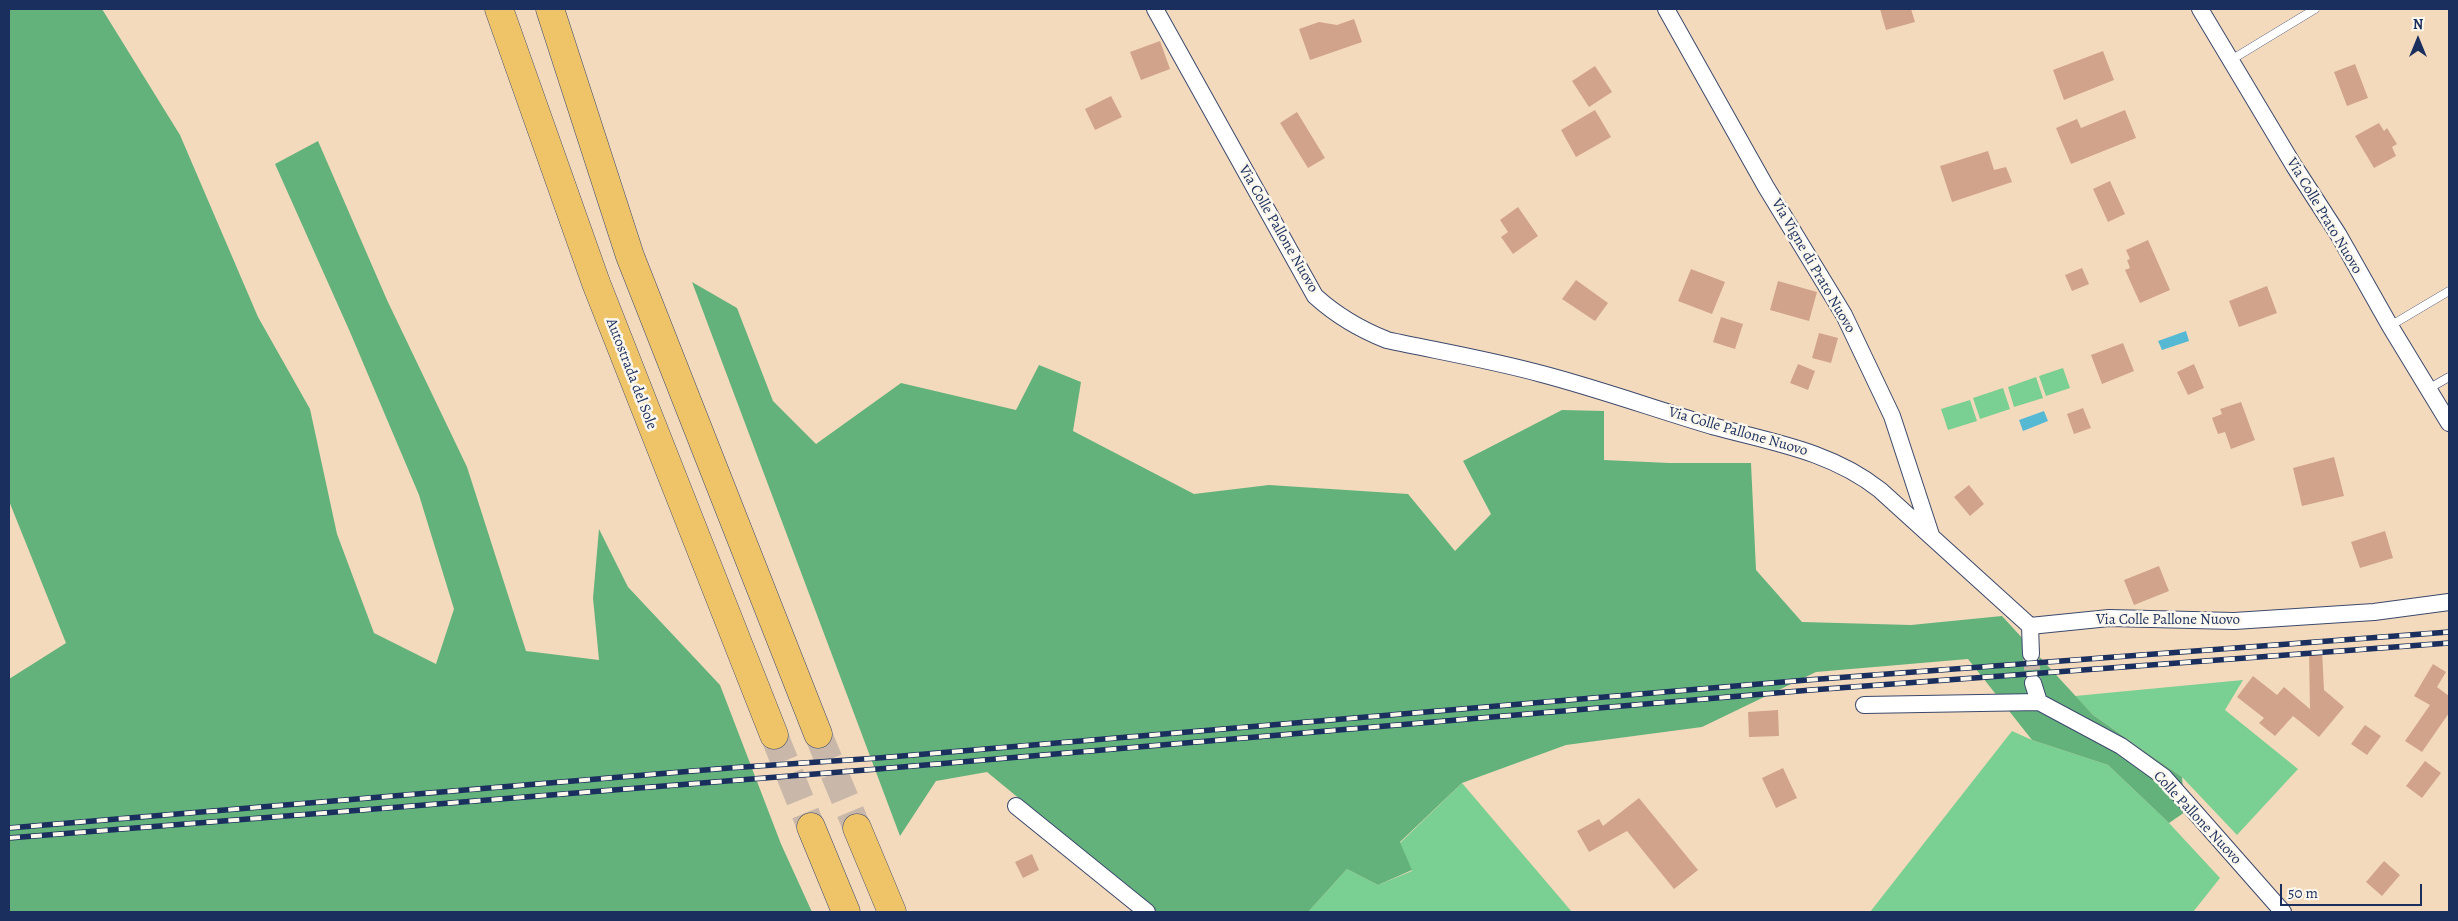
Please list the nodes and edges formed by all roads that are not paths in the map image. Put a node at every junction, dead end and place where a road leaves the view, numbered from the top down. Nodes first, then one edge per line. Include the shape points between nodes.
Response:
1 (499, 9) edge
2 (550, 9) edge
3 (1155, 9) edge
4 (1666, 9) edge
5 (2200, 9) edge
6 (2315, 9) edge
7 (2231, 60) junction
8 (2449, 291) edge
9 (2390, 326) junction
10 (2449, 377) edge
11 (2428, 389) junction
12 (2447, 415) edge
13 (1932, 537) junction
14 (2449, 602) edge
15 (2030, 626) junction
16 (2031, 654) tunnel mouth
17 (2033, 683) tunnel mouth
18 (2039, 702) junction
19 (1864, 705) dead end
20 (774, 734) tunnel mouth
21 (818, 734) tunnel mouth
22 (1016, 806) dead end
23 (811, 827) tunnel mouth
24 (857, 828) tunnel mouth
25 (846, 912) edge
26 (892, 912) edge
27 (1147, 912) edge
28 (2283, 912) edge

1 - 20 highway, Autostrada del Sole via 596,283
2 - 21 highway via 630,256
3 - 13 street, Via Colle Pallone Nuovo via 1315,296 1349,323 1387,340 1541,374 1818,455 1868,480
4 - 13 street, Via Vigne di Prato Nuovo via 1766,187 1844,315 1892,416
5 - 7 street, Via Colle Prato Nuovo
6 - 7 lane
7 - 9 street, Via Colle Prato Nuovo via 2338,234
8 - 9 lane
9 - 11 street, Via Colle Prato Nuovo
10 - 11 lane
11 - 12 street, Via Colle Prato Nuovo
13 - 15 street, Via Colle Pallone Nuovo
14 - 15 street, Via Colle Pallone Nuovo via 2374,612 2243,620 2110,618
15 - 16 street
17 - 18 street
18 - 19 street
18 - 28 street, Colle Pallone Nuovo via 2121,746 2164,777
22 - 27 street
23 - 25 highway
24 - 26 highway

